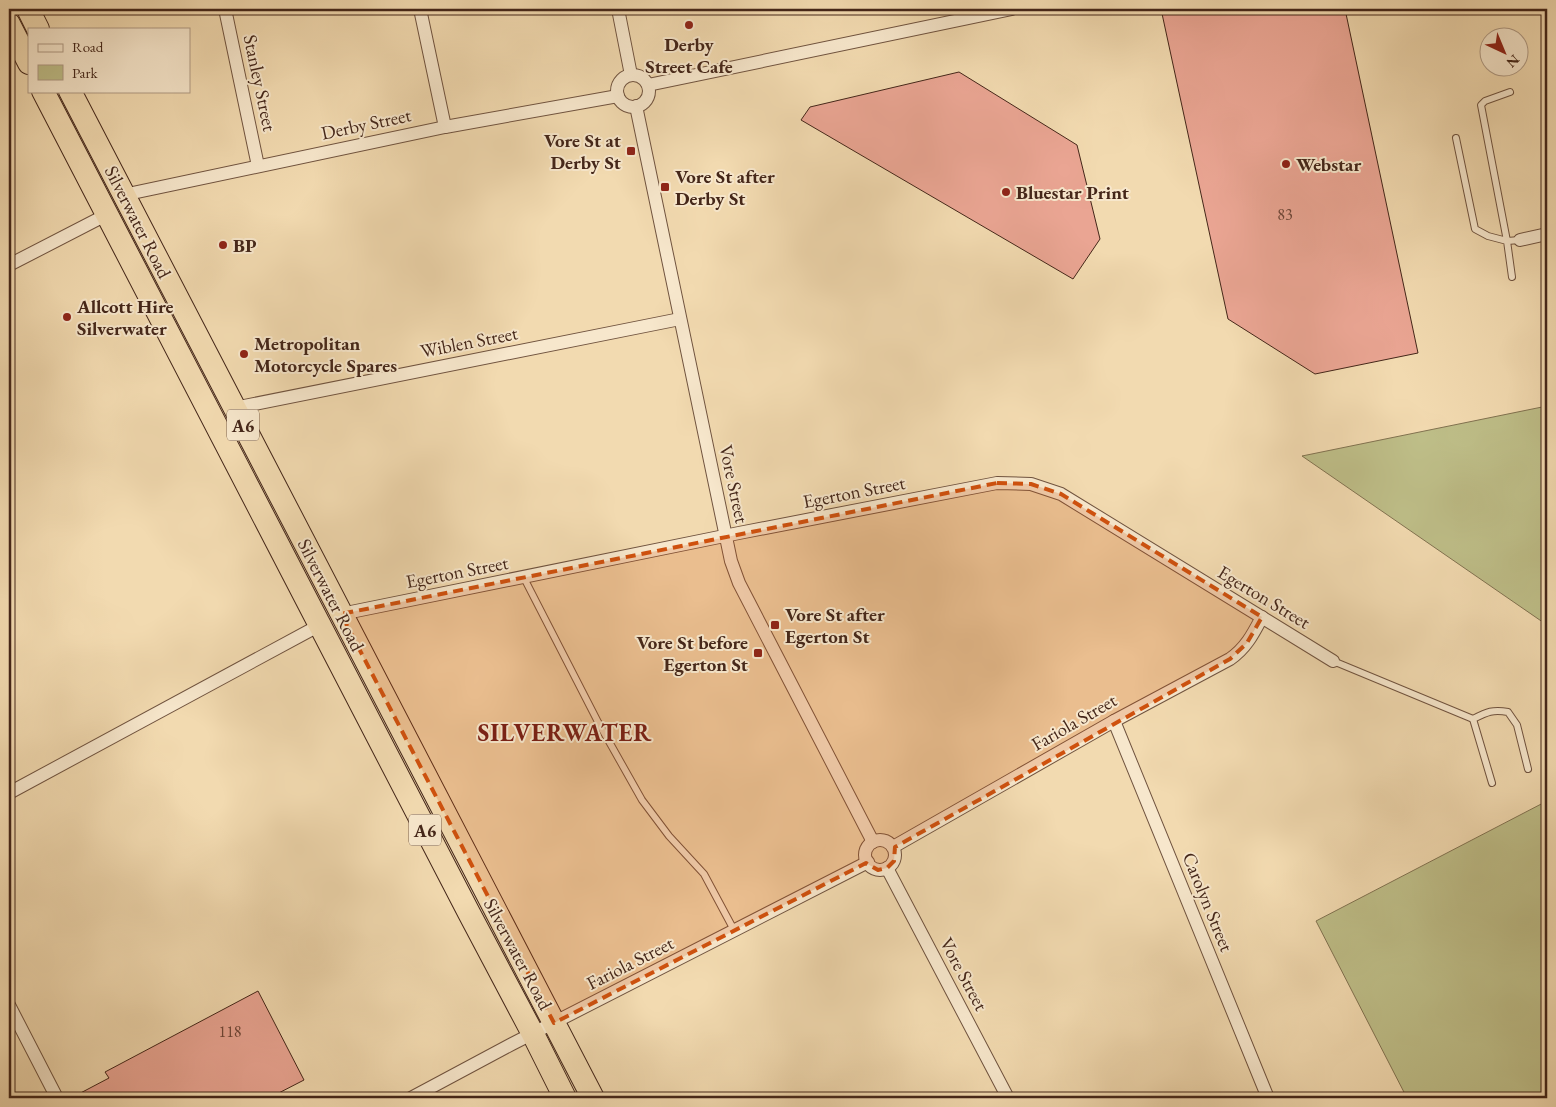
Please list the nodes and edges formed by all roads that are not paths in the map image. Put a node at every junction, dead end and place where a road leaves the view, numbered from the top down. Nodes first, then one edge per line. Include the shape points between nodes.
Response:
1 (28, 9) edge
2 (225, 9) edge
3 (420, 9) edge
4 (618, 9) edge
5 (1012, 9) edge
6 (9, 24) edge
7 (38, 28) edge
8 (28, 61) edge
9 (631, 75) junction
10 (648, 85) junction
11 (44, 92) edge
12 (71, 92) edge
13 (1510, 92) dead end
14 (618, 96) junction
15 (636, 106) junction
16 (445, 127) junction
17 (1456, 138) dead end
18 (258, 166) junction
19 (123, 194) junction
20 (106, 215) junction
21 (1547, 234) edge
22 (1513, 240) junction
23 (9, 264) edge
24 (1512, 277) dead end
25 (680, 319) junction
26 (234, 408) junction
27 (726, 536) junction
28 (524, 578) junction
29 (341, 614) junction
30 (1262, 617) junction
31 (320, 625) junction
32 (1333, 661) joint
33 (1473, 719) junction
34 (1114, 721) junction
35 (1528, 769) dead end
36 (1492, 783) dead end
37 (9, 793) edge
38 (873, 842) junction
39 (893, 848) junction
40 (868, 862) junction
41 (887, 868) junction
42 (734, 930) junction
43 (9, 1006) edge
44 (554, 1023) junction
45 (533, 1034) junction
46 (57, 1098) edge
47 (410, 1098) edge
48 (564, 1098) edge
49 (593, 1098) edge
50 (1008, 1098) edge
51 (1268, 1098) edge

1 - 7 highway
2 - 18 street, Stanley Street
3 - 16 street
4 - 9 street
5 - 10 street
6 - 8 highway
9 - 10 street via 641,77
9 - 14 street via 620,82
10 - 15 street via 647,98
11 - 20 highway, Silverwater Road / A6
12 - 19 highway, Silverwater Road / A6
13 - 22 lane via 1485,100 1481,105
14 - 15 street via 627,105
14 - 16 street, Derby Street
15 - 25 street, Vore Street
16 - 18 street, Derby Street
17 - 22 lane via 1474,229 1488,236
18 - 19 street, Derby Street
19 - 26 highway, Silverwater Road / A6
20 - 23 street
20 - 31 highway, Silverwater Road / A6
21 - 22 street
22 - 24 lane
25 - 26 street, Wiblen Street
25 - 27 street, Vore Street
26 - 29 highway, Silverwater Road / A6
27 - 28 street, Egerton Street
27 - 30 street, Egerton Street via 997,483 1031,484 1061,494
27 - 38 street, Vore Street via 739,583
28 - 29 street, Egerton Street
28 - 42 lane via 642,800 704,874
29 - 44 highway, Silverwater Road / A6
30 - 32 street, Egerton Street
30 - 34 street, Fariola Street via 1239,652
31 - 37 street
31 - 45 highway, Silverwater Road / A6
32 - 33 lane
33 - 35 lane via 1496,710 1508,712 1517,725
33 - 36 lane
34 - 39 street, Fariola Street
34 - 51 street, Carolyn Street
38 - 39 street via 882,840
38 - 40 street via 866,853
39 - 41 street via 894,861
40 - 41 street via 874,868
40 - 42 street, Fariola Street
41 - 50 street, Vore Street
42 - 44 street, Fariola Street
43 - 46 street
44 - 45 street, Fariola Street
44 - 49 highway, Silverwater Road / A6
45 - 47 street, Fariola Street
45 - 48 highway, Silverwater Road / A6

